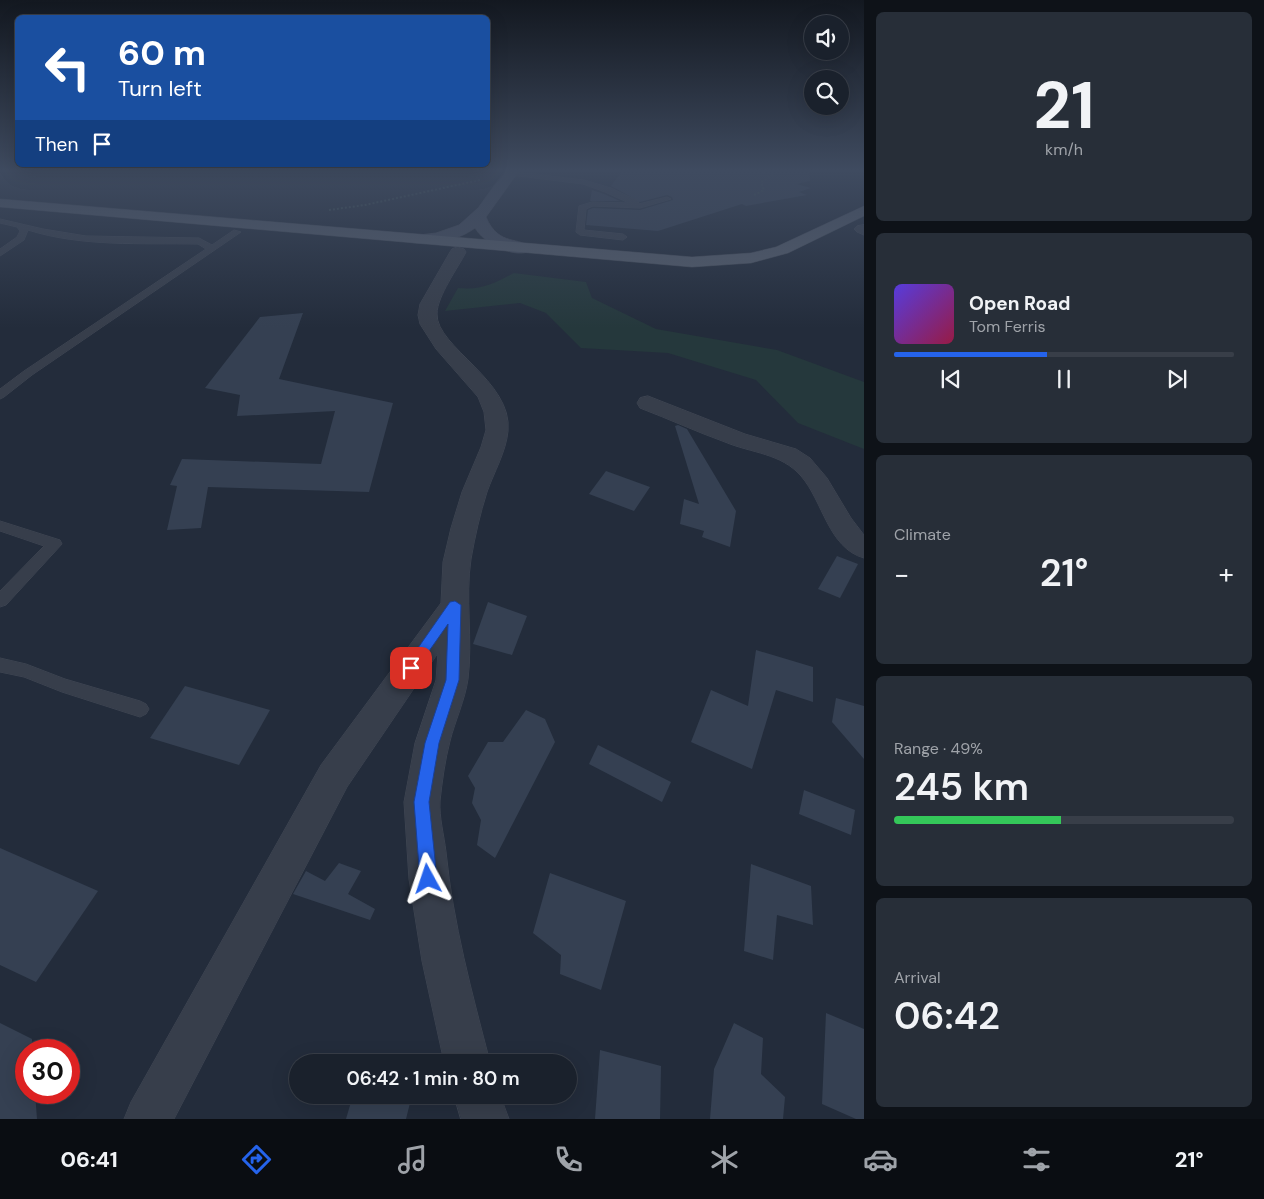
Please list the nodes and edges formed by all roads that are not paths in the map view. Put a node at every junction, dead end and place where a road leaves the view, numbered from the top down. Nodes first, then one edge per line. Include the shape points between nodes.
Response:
1 (17, 223) edge
2 (46, 223) edge
3 (101, 223) edge
4 (234, 223) edge
5 (471, 223) edge
6 (481, 223) edge
7 (581, 223) edge
8 (837, 223) edge
9 (20, 225) junction
10 (64, 226) dead end
11 (118, 231) dead end
12 (237, 232) junction
13 (623, 237) dead end
14 (416, 239) junction
15 (199, 242) junction
16 (522, 249) junction
17 (211, 250) junction
18 (458, 252) junction
19 (0, 253) edge
20 (809, 254) dead end
21 (0, 395) edge
22 (648, 403) dead end
23 (0, 526) edge
24 (864, 549) edge
25 (0, 601) edge
26 (455, 605) junction
27 (0, 665) edge
28 (140, 709) dead end
29 (465, 1054) edge
30 (480, 1104) edge
31 (148, 1119) edge
32 (485, 1119) edge

1 - 9 lane
2 - 10 lane
3 - 12 main road
4 - 14 main road
5 - 14 main road via 442,238
6 - 16 main road via 489,237
7 - 13 lane via 580,232
8 - 16 main road via 782,250 732,260 672,262
9 - 15 lane via 65,236
9 - 19 lane via 24,231 20,238
11 - 15 lane
12 - 17 lane
12 - 18 main road
14 - 16 main road
15 - 17 lane via 208,244
17 - 21 lane
18 - 20 main road via 698,272 765,266
18 - 26 street via 429,304 427,315 438,339 488,396 495,412 497,430 464,528 457,562
22 - 24 street via 737,439 789,455 802,463 825,492 845,528
23 - 25 lane via 55,544
26 - 29 street via 452,680 432,743 422,802 428,879 442,960
26 - 31 street via 334,776
27 - 28 lane
30 - 32 street

